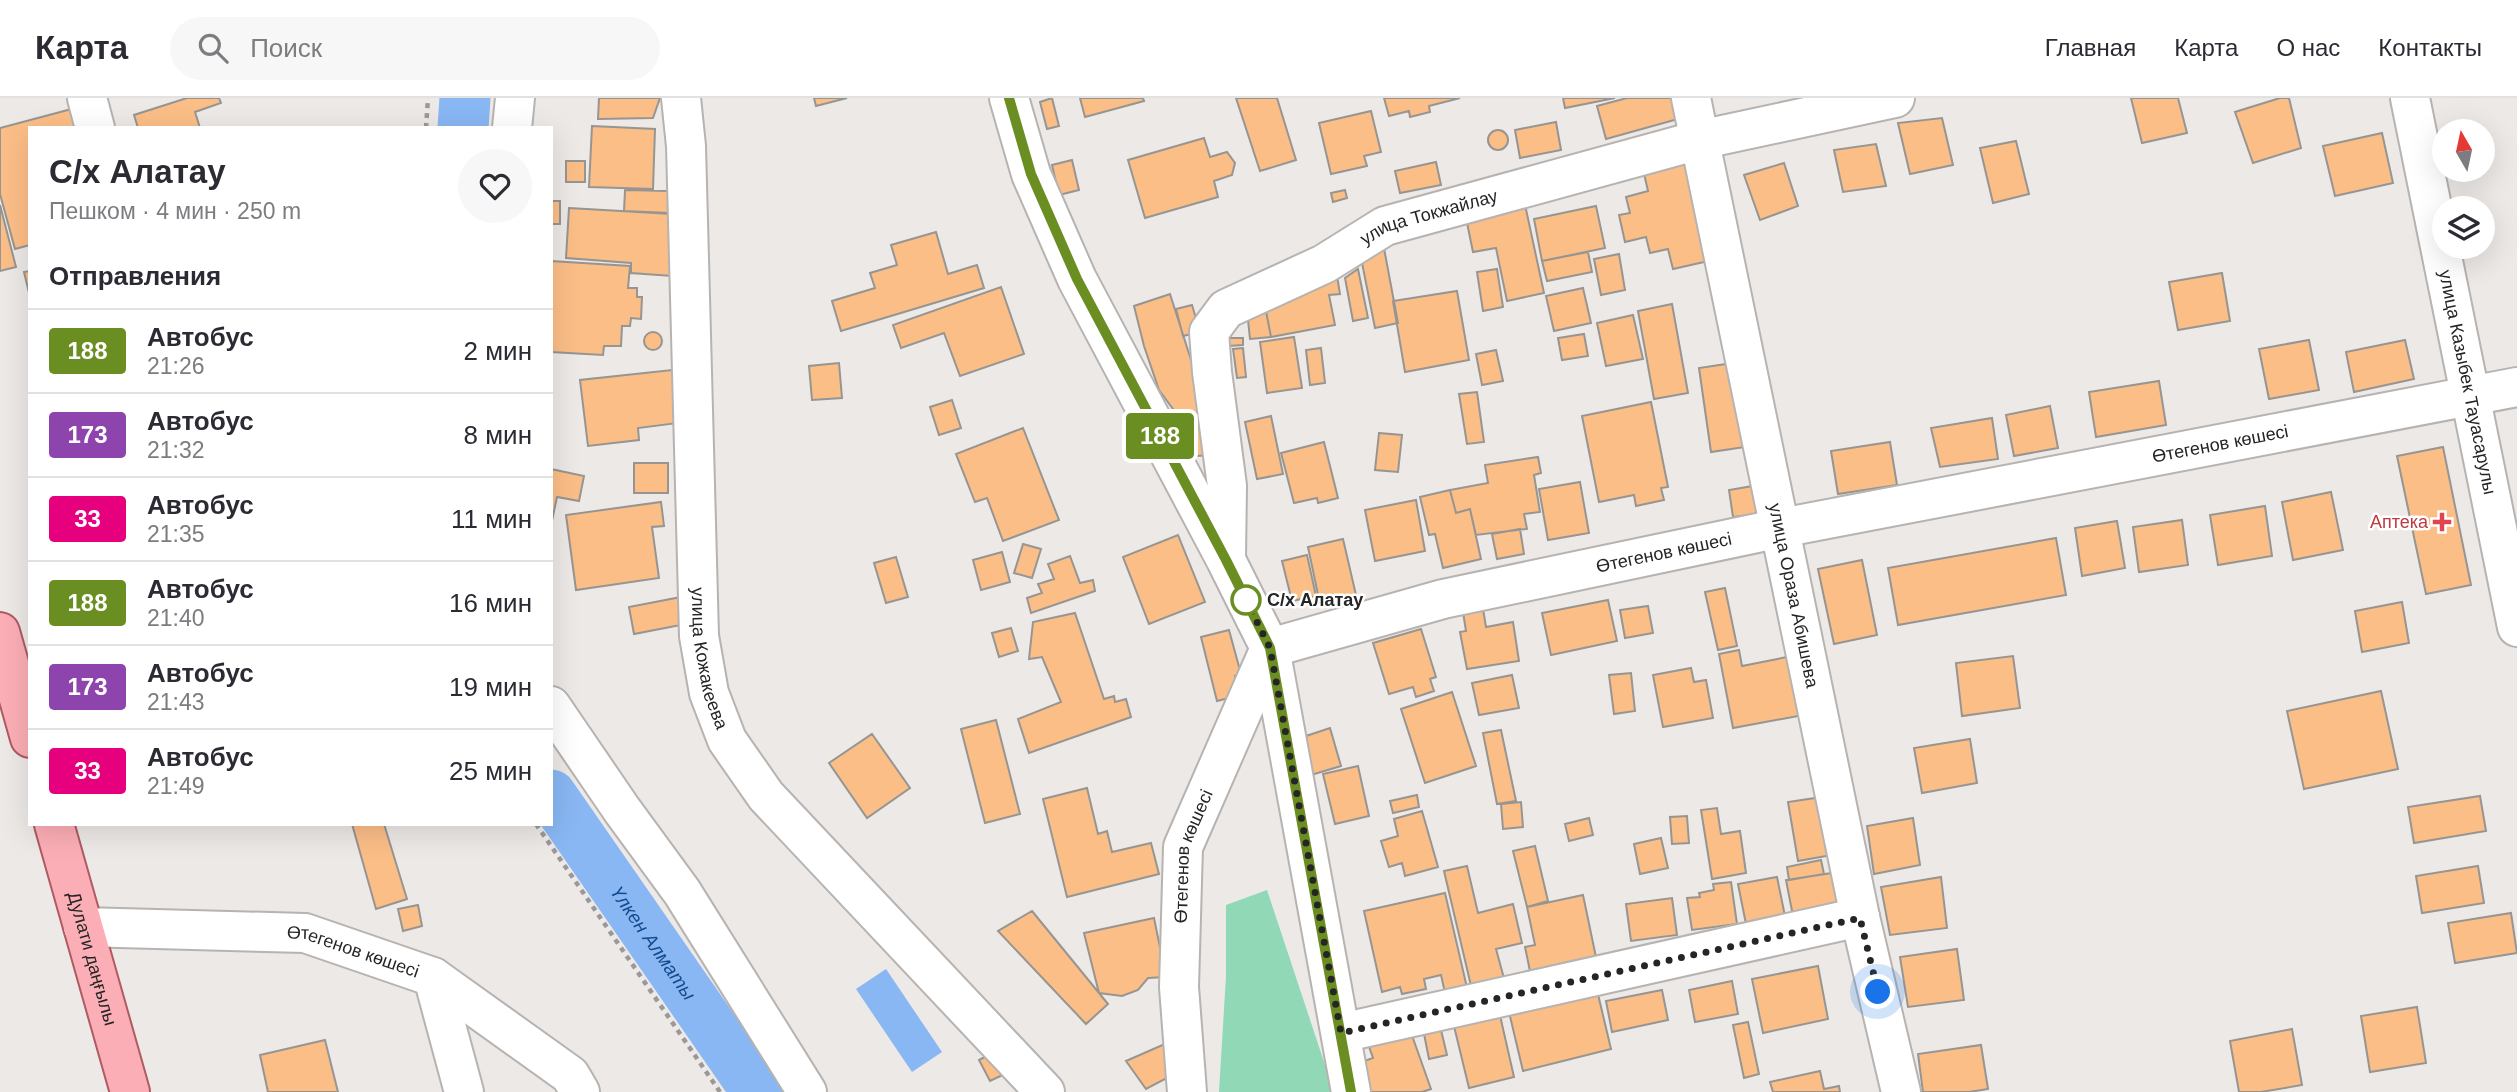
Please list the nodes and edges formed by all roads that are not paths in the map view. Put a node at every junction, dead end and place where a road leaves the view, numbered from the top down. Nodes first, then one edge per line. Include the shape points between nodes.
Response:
1 (87, 98) edge
2 (515, 98) edge
3 (681, 98) edge
4 (1009, 98) edge
5 (1691, 98) edge
6 (1895, 98) edge
7 (2410, 98) edge
8 (94, 126) edge
9 (512, 126) edge
10 (1699, 140) junction
11 (2517, 387) edge
12 (2469, 396) junction
13 (1781, 528) junction
14 (1226, 560) junction
15 (2517, 627) edge
16 (0, 632) edge
17 (1270, 648) junction
18 (553, 709) edge
19 (28, 731) edge
20 (55, 826) edge
21 (1860, 918) junction
22 (83, 928) junction
23 (433, 977) junction
24 (1341, 1033) junction
25 (130, 1092) edge
26 (464, 1092) edge
27 (580, 1092) edge
28 (807, 1092) edge
29 (1045, 1092) edge
30 (1187, 1092) edge
31 (1351, 1092) edge
32 (1901, 1092) edge

1 - 8 street
2 - 9 street
3 - 29 street, улица Кожакеева via 699,636 709,693 727,740 766,796
4 - 14 street via 1031,174 1077,279
5 - 10 street, улица Ораза Абишева
6 - 10 street, улица Токжайлау
7 - 12 street, улица Казыбек Тауасарулы
10 - 13 street, улица Ораза Абишева
10 - 14 street, улица Токжайлау via 1385,226 1324,264 1226,309 1209,332 1227,486
11 - 12 street, Өтегенов көшесі
12 - 13 street, Өтегенов көшесі
12 - 15 street, улица Казыбек Тауасарулы
13 - 17 street, Өтегенов көшесі via 1443,598
13 - 21 street, улица Ораза Абишева
14 - 17 street
16 - 19 main road
17 - 24 street
17 - 30 street, Өтегенов көшесі via 1182,847 1179,987
18 - 28 street via 682,892
20 - 22 main road, Дулати даңғылы
21 - 24 street
21 - 32 street, улица Ораза Абишева
22 - 23 street, Өтегенов көшесі via 305,933
22 - 25 main road, Дулати даңғылы
23 - 26 street
23 - 27 street, Өтегенов көшесі via 570,1075
24 - 31 street

